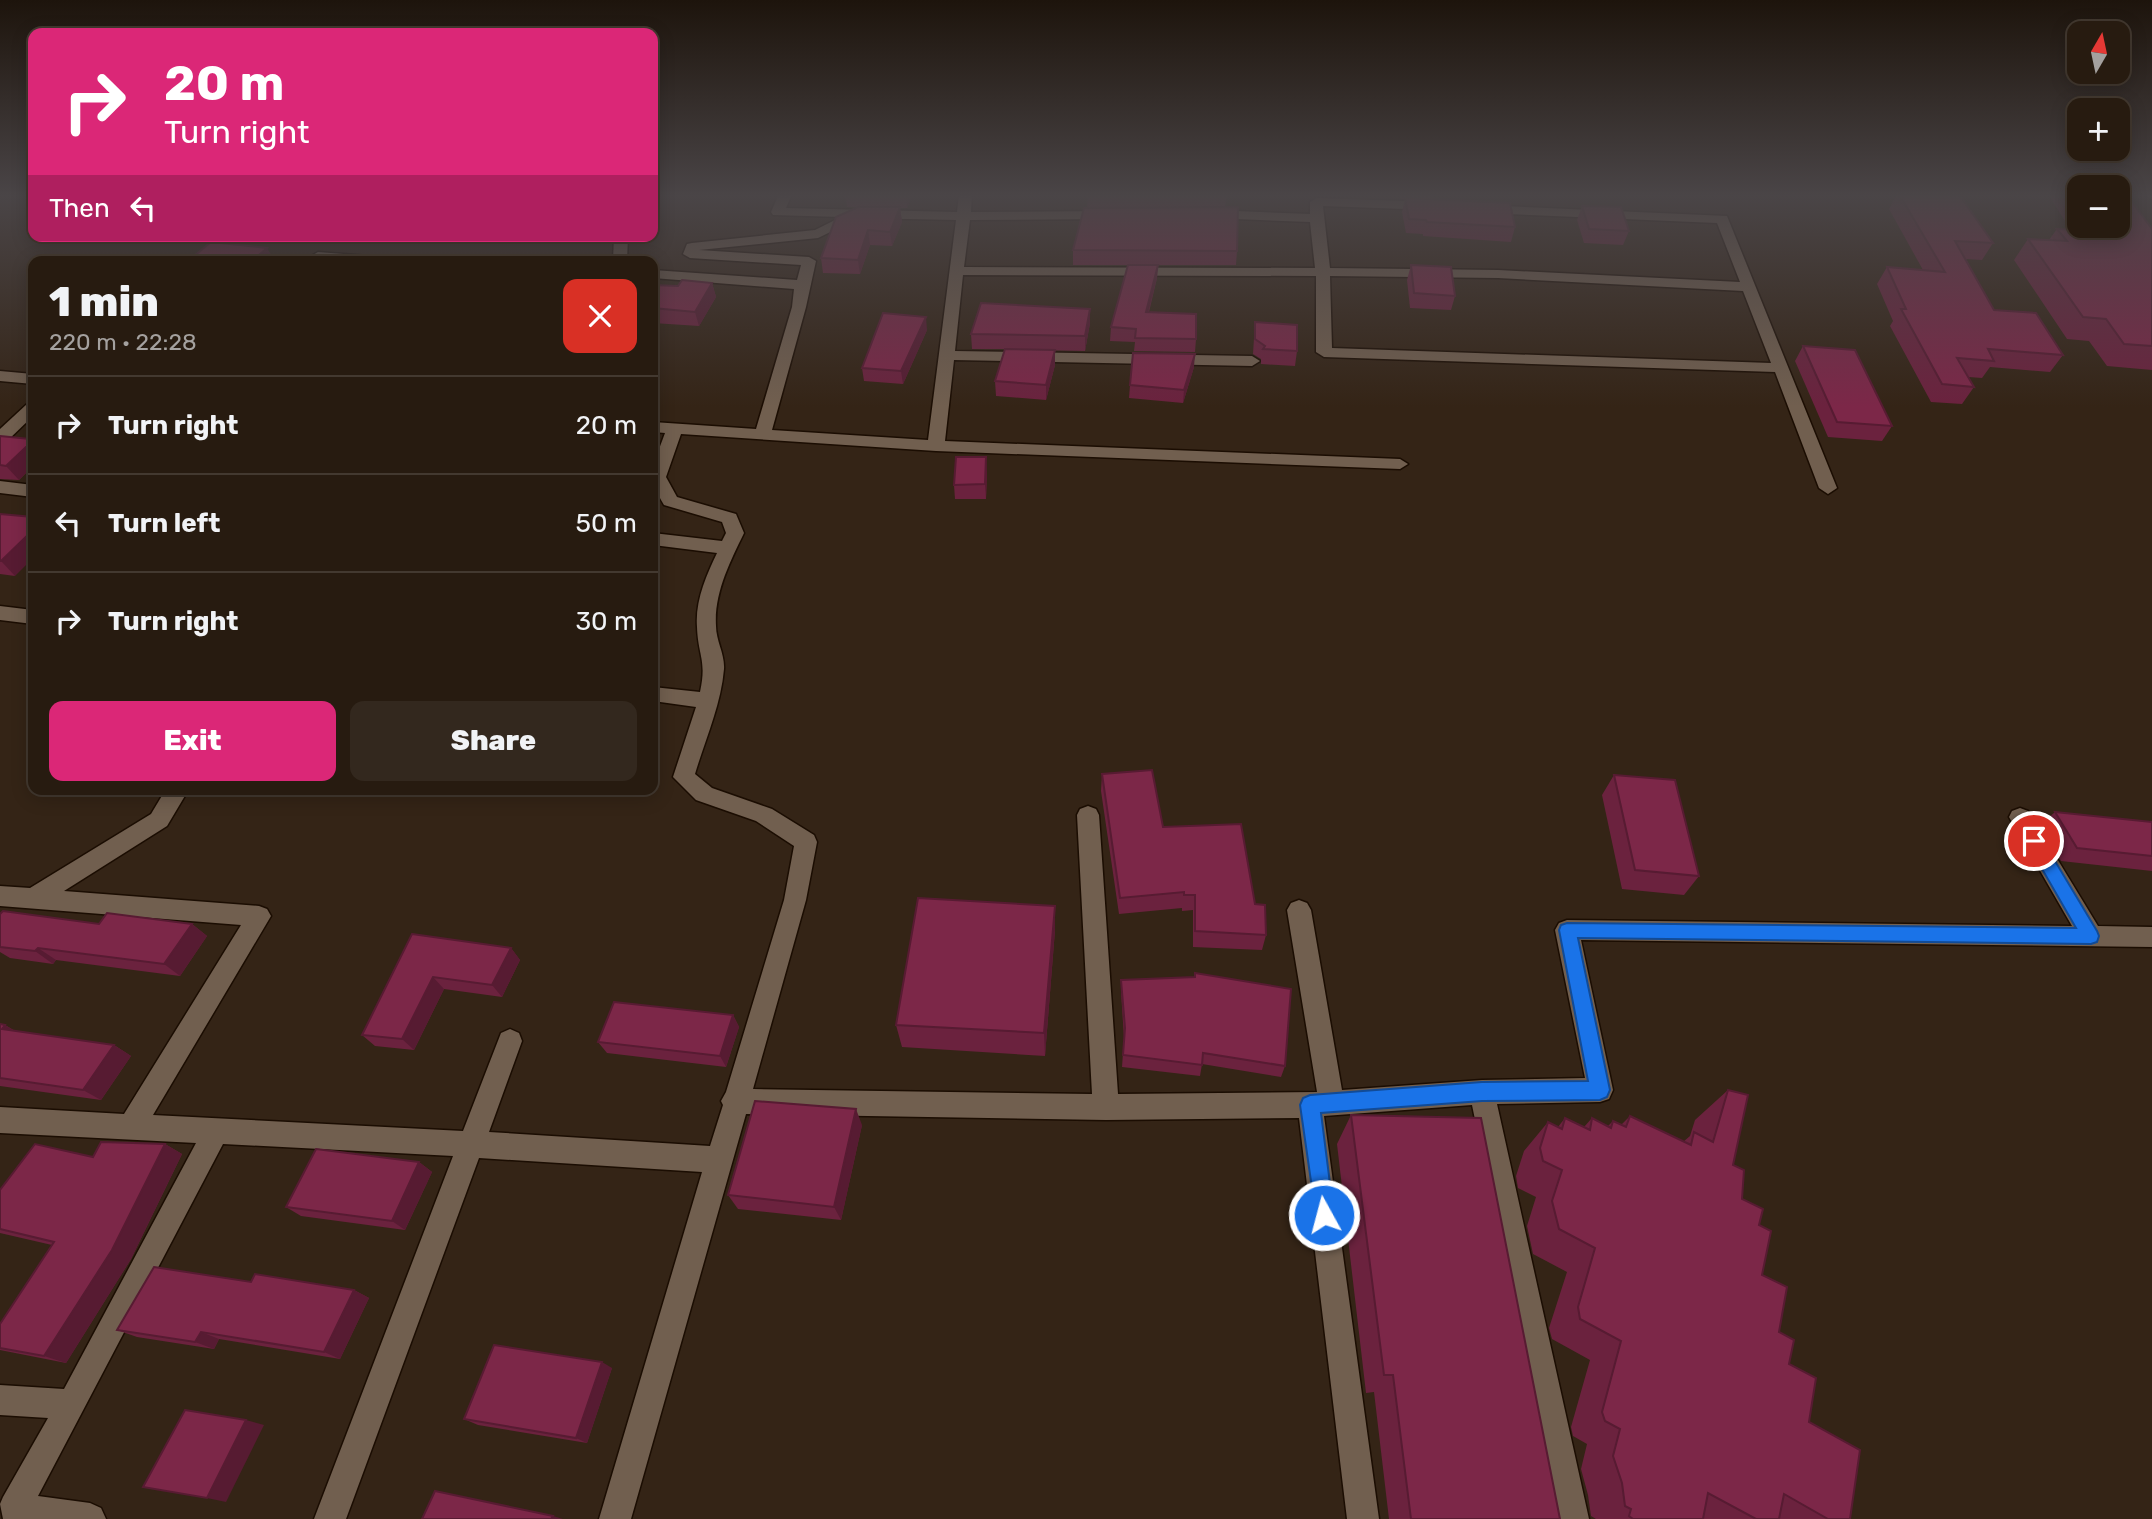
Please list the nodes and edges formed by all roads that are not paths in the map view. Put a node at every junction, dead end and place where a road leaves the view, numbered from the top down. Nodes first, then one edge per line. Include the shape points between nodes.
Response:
1 (808, 265) edge
2 (959, 265) edge
3 (1323, 265) edge
4 (1741, 265) edge
5 (958, 271) junction
6 (1324, 272) junction
7 (658, 274) edge
8 (802, 287) junction
9 (1750, 287) junction
10 (945, 355) junction
11 (1252, 361) dead end
12 (1782, 368) junction
13 (0, 376) edge
14 (28, 379) edge
15 (28, 412) edge
16 (664, 428) edge
17 (762, 435) junction
18 (0, 438) edge
19 (936, 446) junction
20 (1400, 464) dead end
21 (658, 470) edge
22 (658, 479) edge
23 (0, 486) edge
24 (1828, 488) dead end
25 (28, 490) edge
26 (658, 540) edge
27 (728, 548) junction
28 (0, 613) edge
29 (28, 616) edge
30 (658, 695) edge
31 (707, 701) junction
32 (174, 795) edge
33 (1088, 815) dead end
34 (2020, 817) dead end
35 (29, 898) junction
36 (4, 907) edge
37 (1299, 910) dead end
38 (2091, 936) junction
39 (2152, 937) edge
40 (510, 1041) dead end
41 (1482, 1091) junction
42 (734, 1101) junction
43 (1321, 1104) junction
44 (1106, 1107) junction
45 (0, 1120) edge
46 (131, 1127) junction
47 (216, 1131) junction
48 (471, 1144) junction
49 (718, 1160) junction
50 (0, 1400) edge
51 (72, 1405) junction
52 (90, 1519) edge
53 (330, 1519) edge
54 (615, 1519) edge
55 (1363, 1519) edge
56 (1573, 1519) edge

1 - 8 street
2 - 5 street
3 - 6 street
4 - 9 street
5 - 6 street
5 - 10 street
6 - 9 street via 1498,274
6 - 12 street via 1324,352
7 - 8 street
8 - 17 street
9 - 12 street
10 - 11 street
10 - 19 street
12 - 24 street
13 - 14 street
15 - 18 street
16 - 17 street
16 - 21 street
17 - 19 street
19 - 20 street
22 - 27 street via 670,500 730,518 735,533
23 - 25 street
26 - 27 street
27 - 31 street via 711,594 706,625 715,665
28 - 29 street
30 - 31 street
31 - 42 street via 684,777 704,794 764,815 806,842 795,900
32 - 35 street via 159,820
33 - 44 street
34 - 38 street
35 - 36 street
35 - 46 street via 259,916
37 - 43 street
38 - 39 street
38 - 41 street via 1567,930 1600,1090
40 - 48 street
41 - 43 street
41 - 56 street
42 - 44 street
42 - 49 street
43 - 44 street
43 - 55 street
45 - 46 street
46 - 47 street
47 - 48 street
47 - 51 street
48 - 49 street
48 - 53 street
49 - 54 street
50 - 51 street
51 - 52 street via 14,1508

